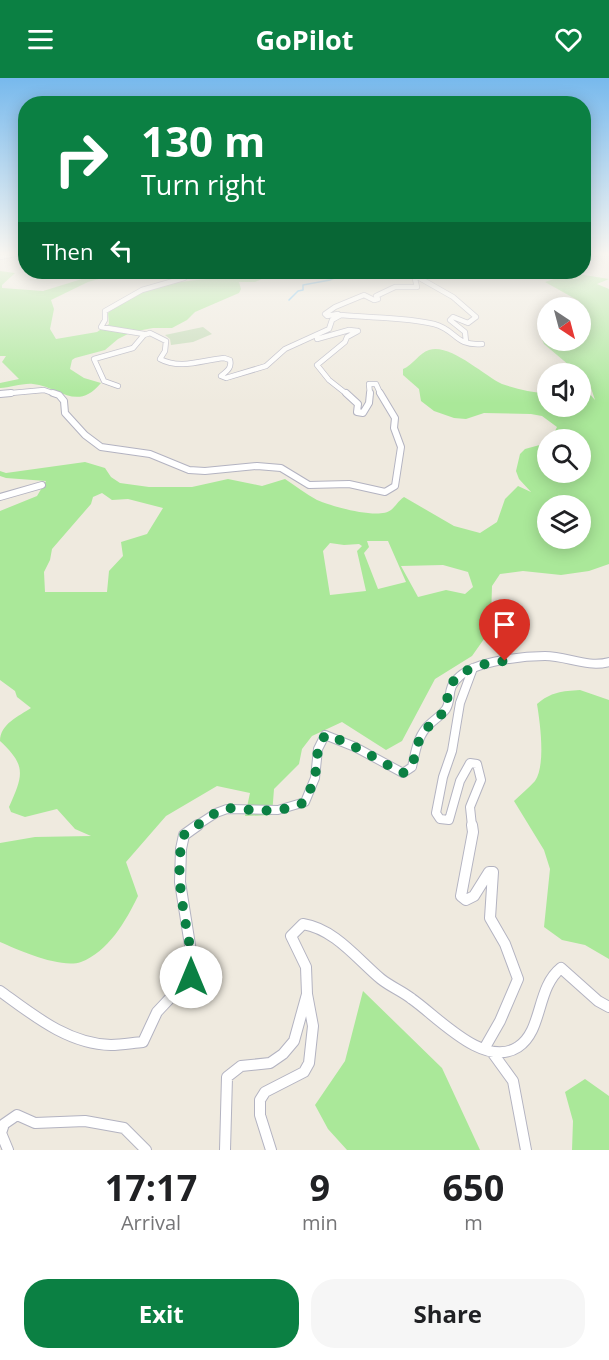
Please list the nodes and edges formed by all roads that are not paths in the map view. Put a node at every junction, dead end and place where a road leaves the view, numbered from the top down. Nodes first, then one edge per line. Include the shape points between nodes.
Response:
1 (116, 303) edge
2 (345, 303) edge
3 (461, 303) edge
4 (342, 315) junction
5 (144, 334) junction
6 (306, 341) junction
7 (465, 342) junction
8 (482, 344) dead end
9 (118, 386) dead end
10 (0, 394) edge
11 (42, 485) dead end
12 (0, 497) edge
13 (609, 662) edge
14 (473, 668) junction
15 (0, 991) edge
16 (307, 994) junction
17 (609, 1007) edge
18 (488, 1051) junction
19 (8, 1150) edge
20 (146, 1150) edge
21 (225, 1150) edge
22 (271, 1150) edge
23 (526, 1150) edge

1 - 5 street via 105,311 101,327
2 - 4 street via 325,314
3 - 7 street via 476,317 468,323 453,317 450,320 465,332
4 - 6 street via 332,320 330,329
4 - 7 street via 434,324
5 - 6 street via 156,333 166,341 160,358 166,363 230,360 230,368 222,378 266,366 285,349
5 - 9 street via 133,348 94,359 104,381
6 - 10 street via 358,331 317,365 355,400 357,412 368,408 369,384 376,384 395,418 394,429 402,449 394,472 395,486 385,492 349,484 309,485 281,468 189,470 150,454 101,447 65,413 59,395 44,390
7 - 8 street
11 - 12 street
13 - 14 street via 597,665 546,656
14 - 15 street via 449,689 448,705 426,728 418,741 412,766 403,773 343,739 325,735 305,802 291,809 229,808 214,812 184,835 180,847 181,883 193,964 191,977 161,1006 142,1042 109,1045 76,1038 46,1024
14 - 18 street via 460,703 436,813 440,819 449,820 464,769 470,763 477,764 481,780 470,807 473,832 461,896 465,900 474,896 489,872 493,872 490,918 518,979
16 - 18 street via 306,966 291,936 303,924 335,939 461,1038
16 - 21 street via 294,1041 283,1054 270,1062 241,1066 227,1077
16 - 22 street via 314,1026 309,1063 304,1072 265,1092 260,1100 260,1115
17 - 18 street via 561,968 549,979 531,1030 521,1043 512,1051
18 - 23 street via 513,1081
19 - 20 street via 1,1133 4,1124 17,1115 35,1123 85,1121 124,1128

